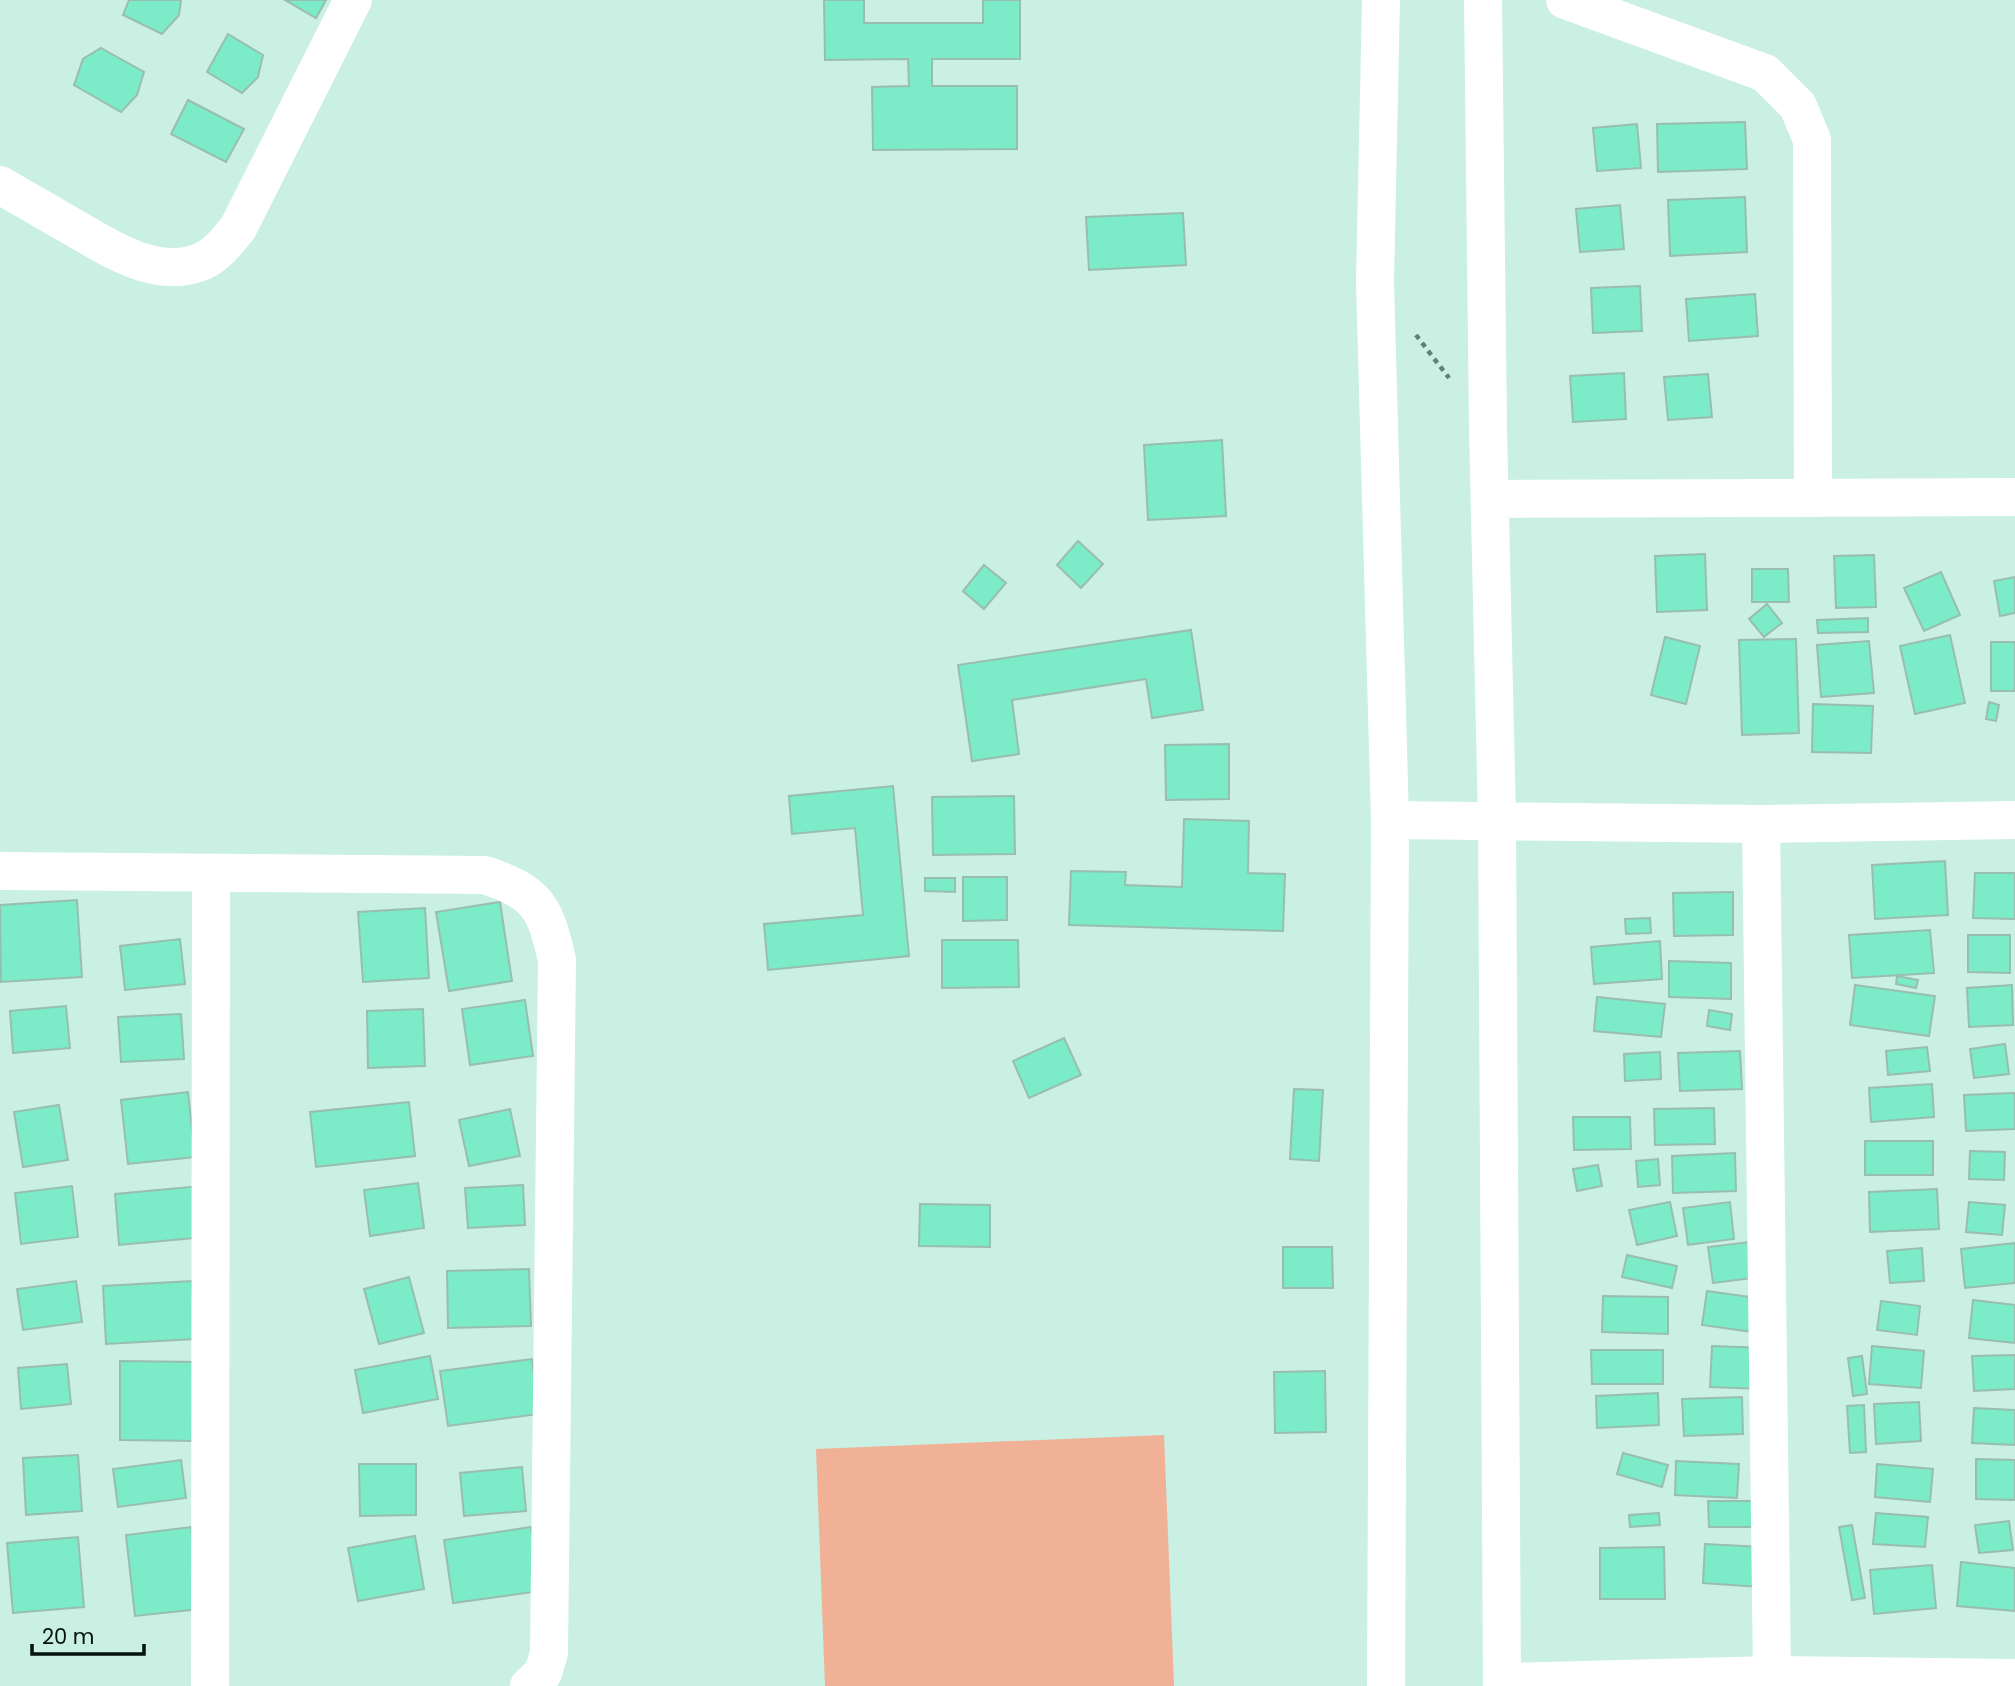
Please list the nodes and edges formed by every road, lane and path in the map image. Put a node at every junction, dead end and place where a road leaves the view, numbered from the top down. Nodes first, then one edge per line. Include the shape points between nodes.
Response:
1 (353, 0) edge
2 (1381, 0) edge
3 (1483, 0) edge
4 (1564, 0) edge
5 (0, 185) edge
6 (1415, 334) dead end
7 (1488, 428) junction
8 (2015, 497) edge
9 (1813, 498) junction
10 (1490, 499) junction
11 (1390, 820) junction
12 (1497, 820) junction
13 (2015, 820) edge
14 (1761, 824) junction
15 (0, 871) edge
16 (211, 873) junction
17 (1772, 1675) junction
18 (2015, 1678) edge
19 (1502, 1684) edge
20 (210, 1686) edge
21 (529, 1686) edge
22 (1385, 1686) edge

1 - 5 street via 238,228 202,261 156,266 120,254
2 - 11 street via 1375,282
3 - 7 street
4 - 9 street via 1765,73 1798,106 1812,140
6 - 7 path
7 - 10 street
8 - 9 street
9 - 10 street
10 - 12 street
11 - 12 street
11 - 22 street
12 - 14 street
12 - 19 street
13 - 14 street
14 - 17 street
15 - 16 street
16 - 20 street
16 - 21 street via 485,875 515,885 538,905 550,926 557,960 549,1653 543,1673
17 - 18 street
17 - 19 street

